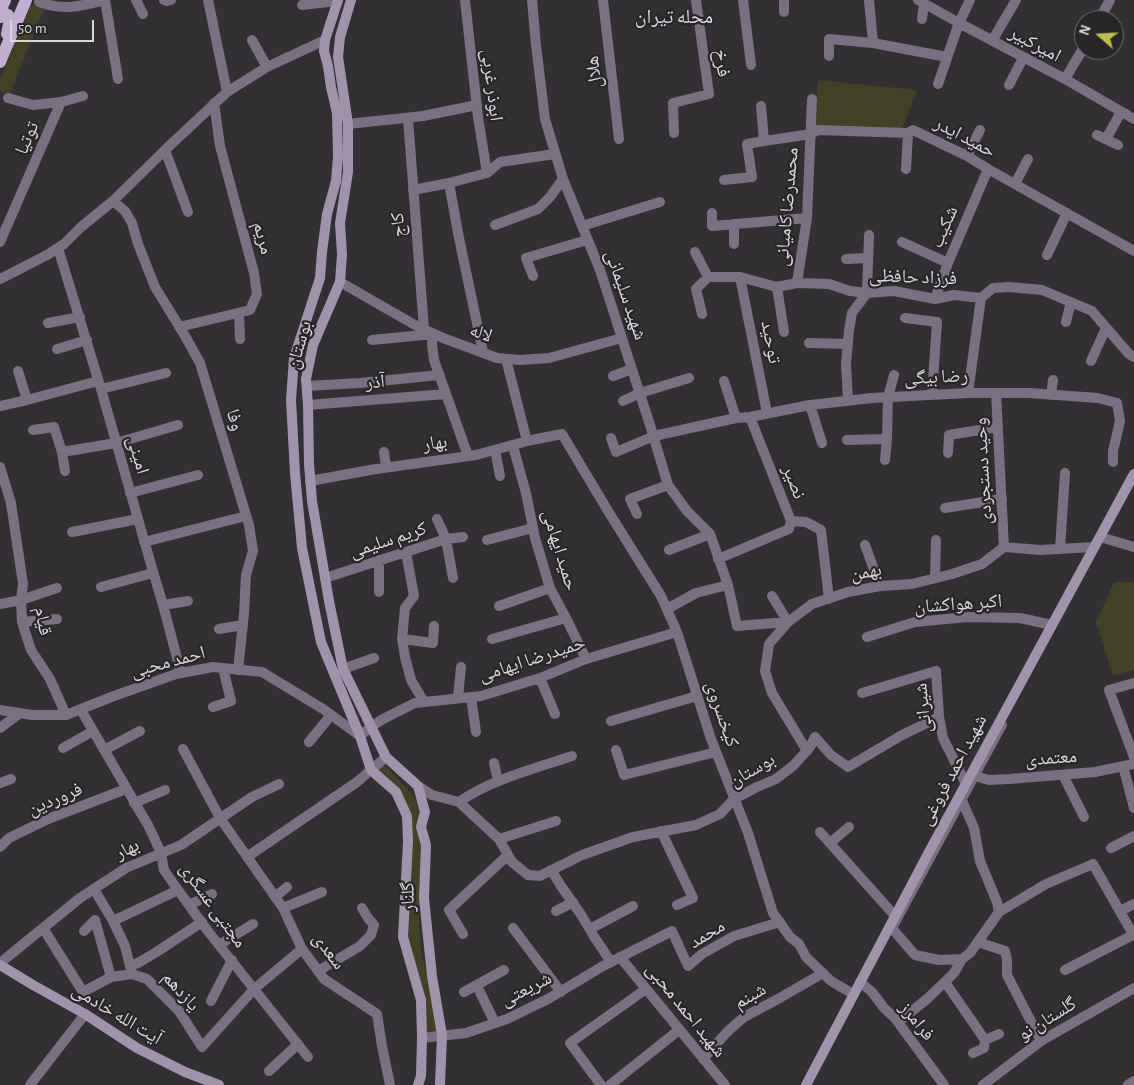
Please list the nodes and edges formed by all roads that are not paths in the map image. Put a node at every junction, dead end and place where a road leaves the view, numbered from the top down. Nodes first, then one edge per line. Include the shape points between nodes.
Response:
1 (5, 0) edge
2 (105, 0) edge
3 (136, 0) edge
4 (164, 0) edge
5 (171, 0) edge
6 (208, 0) edge
7 (337, 0) edge
8 (351, 0) edge
9 (464, 0) edge
10 (532, 0) edge
11 (603, 0) edge
12 (696, 0) edge
13 (743, 0) edge
14 (784, 0) edge
15 (870, 0) edge
16 (970, 0) edge
17 (1016, 0) edge
18 (33, 1) edge
19 (921, 2) edge
20 (302, 5) dead end
21 (0, 11) edge
22 (784, 12) dead end
23 (143, 14) dead end
24 (0, 17) edge
25 (922, 20) dead end
26 (959, 23) junction
27 (252, 40) dead end
28 (325, 40) junction
29 (992, 40) junction
30 (873, 43) junction
31 (6, 49) junction
32 (829, 56) dead end
33 (947, 57) junction
34 (1023, 58) junction
35 (1077, 60) edge
36 (0, 62) edge
37 (751, 66) dead end
38 (267, 67) junction
39 (118, 79) dead end
40 (1065, 80) junction
41 (938, 84) dead end
42 (1009, 85) dead end
43 (227, 92) junction
44 (83, 96) dead end
45 (8, 98) dead end
46 (812, 99) dead end
47 (61, 102) junction
48 (214, 103) junction
49 (477, 105) junction
50 (761, 106) dead end
51 (1121, 112) junction
52 (408, 118) junction
53 (1134, 119) edge
54 (348, 124) junction
55 (980, 130) dead end
56 (674, 133) dead end
57 (811, 134) junction
58 (908, 134) junction
59 (619, 139) dead end
60 (764, 140) junction
61 (1118, 145) dead end
62 (165, 150) junction
63 (555, 154) junction
64 (967, 156) junction
65 (1028, 159) dead end
66 (906, 169) dead end
67 (988, 169) junction
68 (487, 173) junction
69 (563, 179) junction
70 (724, 180) dead end
71 (449, 184) junction
72 (1015, 184) junction
73 (414, 190) junction
74 (113, 201) junction
75 (660, 202) dead end
76 (188, 212) dead end
77 (712, 213) dead end
78 (1067, 213) junction
79 (807, 218) junction
80 (734, 224) junction
81 (495, 225) dead end
82 (582, 226) junction
83 (869, 235) dead end
84 (588, 240) junction
85 (0, 242) edge
86 (902, 242) dead end
87 (734, 244) dead end
88 (1133, 247) edge
89 (58, 248) junction
90 (695, 252) dead end
91 (1047, 255) dead end
92 (868, 258) junction
93 (846, 259) dead end
94 (948, 263) junction
95 (532, 276) dead end
96 (708, 276) junction
97 (740, 277) junction
98 (0, 279) edge
99 (340, 282) junction
100 (797, 284) junction
101 (777, 287) junction
102 (867, 293) junction
103 (981, 298) junction
104 (934, 299) junction
105 (1072, 302) junction
106 (239, 313) junction
107 (702, 314) dead end
108 (80, 317) junction
109 (905, 318) dead end
110 (1066, 322) dead end
111 (48, 323) dead end
112 (179, 327) junction
113 (1106, 328) junction
114 (428, 331) junction
115 (784, 332) dead end
116 (622, 338) junction
117 (240, 339) dead end
118 (87, 340) junction
119 (372, 340) dead end
120 (809, 344) dead end
121 (848, 344) junction
122 (56, 349) dead end
123 (483, 352) junction
124 (1134, 357) edge
125 (506, 359) junction
126 (1091, 361) dead end
127 (632, 369) junction
128 (18, 371) dead end
129 (166, 373) dead end
130 (439, 375) junction
131 (894, 375) dead end
132 (613, 376) dead end
133 (689, 378) dead end
134 (1053, 380) dead end
135 (724, 381) dead end
136 (100, 385) junction
137 (307, 386) junction
138 (640, 392) junction
139 (968, 393) junction
140 (996, 393) junction
141 (446, 394) junction
142 (932, 395) junction
143 (1052, 395) junction
144 (888, 397) junction
145 (27, 400) junction
146 (623, 401) dead end
147 (848, 401) junction
148 (308, 405) junction
149 (810, 405) junction
150 (0, 406) edge
151 (767, 413) junction
152 (750, 417) junction
153 (736, 418) junction
154 (178, 425) dead end
155 (998, 427) junction
156 (33, 430) dead end
157 (562, 434) joint
158 (654, 436) junction
159 (611, 438) dead end
160 (887, 439) junction
161 (847, 440) dead end
162 (527, 441) junction
163 (116, 443) junction
164 (822, 443) dead end
165 (513, 446) junction
166 (495, 450) junction
167 (62, 452) junction
168 (384, 452) dead end
169 (948, 453) dead end
170 (468, 456) junction
171 (884, 460) dead end
172 (1113, 462) dead end
173 (0, 467) edge
174 (386, 467) junction
175 (65, 471) dead end
176 (1064, 473) dead end
177 (1134, 474) edge
178 (198, 475) dead end
179 (500, 476) dead end
180 (310, 481) junction
181 (1134, 482) edge
182 (668, 485) junction
183 (3, 487) edge
184 (130, 493) junction
185 (1002, 499) junction
186 (945, 508) dead end
187 (637, 514) dead end
188 (246, 516) junction
189 (138, 519) junction
190 (437, 519) dead end
191 (791, 521) junction
192 (533, 528) junction
193 (72, 532) dead end
194 (710, 534) junction
195 (463, 537) dead end
196 (1102, 538) junction
197 (446, 539) junction
198 (487, 540) dead end
199 (936, 540) dead end
200 (144, 542) junction
201 (865, 545) dead end
202 (1004, 547) junction
203 (1094, 547) junction
204 (1134, 547) edge
205 (1060, 549) junction
206 (669, 550) dead end
207 (406, 552) junction
208 (718, 559) junction
209 (379, 560) junction
210 (153, 573) junction
211 (325, 578) junction
212 (453, 578) dead end
213 (935, 578) junction
214 (728, 585) junction
215 (880, 586) junction
216 (101, 587) dead end
217 (58, 588) dead end
218 (550, 588) junction
219 (379, 592) dead end
220 (772, 596) dead end
221 (829, 599) junction
222 (21, 600) junction
223 (188, 600) dead end
224 (0, 604) edge
225 (163, 605) junction
226 (499, 606) dead end
227 (667, 609) junction
228 (566, 618) junction
229 (57, 619) dead end
230 (22, 622) junction
231 (788, 622) junction
232 (243, 625) junction
233 (1052, 625) junction
234 (434, 626) dead end
235 (219, 629) dead end
236 (677, 632) junction
237 (867, 637) dead end
238 (402, 639) junction
239 (492, 639) dead end
240 (374, 658) dead end
241 (586, 659) junction
242 (461, 667) dead end
243 (224, 668) junction
244 (344, 669) junction
245 (238, 670) junction
246 (181, 673) junction
247 (540, 678) junction
248 (1134, 683) edge
249 (862, 693) dead end
250 (697, 696) junction
251 (471, 697) junction
252 (458, 698) junction
253 (424, 702) junction
254 (213, 707) dead end
255 (0, 710) edge
256 (81, 710) junction
257 (20, 713) junction
258 (555, 714) dead end
259 (66, 715) junction
260 (331, 715) junction
261 (939, 717) junction
262 (611, 721) dead end
263 (372, 726) junction
264 (0, 728) edge
265 (93, 731) junction
266 (140, 731) dead end
267 (476, 732) dead end
268 (360, 736) junction
269 (309, 742) dead end
270 (63, 748) dead end
271 (183, 749) dead end
272 (104, 750) junction
273 (616, 750) dead end
274 (807, 751) junction
275 (716, 752) junction
276 (386, 756) junction
277 (572, 756) dead end
278 (1134, 756) edge
279 (494, 763) dead end
280 (1134, 764) edge
281 (1123, 766) junction
282 (371, 770) junction
283 (1063, 775) junction
284 (11, 779) dead end
285 (969, 779) junction
286 (498, 781) junction
287 (0, 783) edge
288 (279, 784) dead end
289 (418, 786) junction
290 (126, 789) junction
291 (165, 790) dead end
292 (960, 796) junction
293 (734, 799) junction
294 (458, 802) junction
295 (134, 803) junction
296 (1134, 808) edge
297 (1084, 817) dead end
298 (220, 818) junction
299 (556, 821) dead end
300 (849, 828) dead end
301 (662, 831) junction
302 (820, 832) dead end
303 (1134, 836) edge
304 (499, 839) junction
305 (830, 843) junction
306 (0, 847) edge
307 (1111, 848) dead end
308 (161, 853) junction
309 (508, 855) junction
310 (247, 857) junction
311 (551, 870) junction
312 (287, 887) dead end
313 (94, 889) junction
314 (178, 890) junction
315 (322, 892) dead end
316 (212, 894) dead end
317 (275, 897) junction
318 (573, 902) junction
319 (1134, 904) edge
320 (677, 905) dead end
321 (189, 906) junction
322 (633, 906) dead end
323 (283, 908) junction
324 (362, 908) dead end
325 (556, 911) dead end
326 (1120, 911) junction
327 (999, 912) junction
328 (895, 916) junction
329 (113, 921) junction
330 (202, 922) junction
331 (780, 922) junction
332 (253, 924) dead end
333 (890, 926) junction
334 (43, 928) junction
335 (513, 928) dead end
336 (590, 929) junction
337 (84, 931) dead end
338 (463, 934) dead end
339 (1134, 936) edge
340 (978, 942) junction
341 (219, 945) junction
342 (302, 949) junction
343 (962, 959) junction
344 (232, 960) junction
345 (616, 960) junction
346 (0, 964) edge
347 (131, 970) junction
348 (504, 970) dead end
349 (1065, 970) dead end
350 (318, 971) junction
351 (822, 973) junction
352 (111, 977) junction
353 (860, 982) junction
354 (945, 982) junction
355 (477, 986) junction
356 (1134, 988) edge
357 (254, 989) junction
358 (646, 989) junction
359 (464, 992) dead end
360 (560, 992) junction
361 (854, 994) junction
362 (211, 1001) dead end
363 (85, 1014) junction
364 (898, 1022) junction
365 (495, 1024) junction
366 (679, 1030) junction
367 (999, 1034) dead end
368 (442, 1035) junction
369 (422, 1038) junction
370 (985, 1040) junction
371 (1041, 1041) junction
372 (298, 1044) junction
373 (973, 1053) dead end
374 (308, 1057) dead end
375 (702, 1059) junction
376 (269, 1071) dead end
377 (1134, 1081) edge
378 (30, 1085) edge
379 (219, 1085) edge
380 (390, 1085) edge
381 (418, 1085) edge
382 (440, 1085) edge
383 (601, 1085) edge
384 (610, 1085) edge
385 (725, 1085) edge
386 (806, 1085) edge
387 (810, 1085) edge
388 (944, 1085) edge
389 (982, 1085) edge
390 (1128, 1085) edge

1 - 21 main road
2 - 18 street via 78,7 51,6
2 - 39 street
3 - 23 street
4 - 5 street
6 - 43 street
7 - 20 street
7 - 28 street, بوستان
8 - 54 street, بوستان via 338,57
9 - 49 street, ابوذر غربی
10 - 63 street, شهید سلیمانی via 544,119
11 - 59 street, هلال
12 - 56 street, فرخ via 709,94 673,103
13 - 37 street
14 - 22 street
15 - 30 street
16 - 26 street
17 - 29 street
18 - 31 main road
19 - 25 street
19 - 26 street, امیرکبیر
24 - 31 main road via 5,14 10,19
26 - 29 street, امیرکبیر
26 - 33 street
27 - 38 street
28 - 38 street
28 - 268 street, بوستان via 324,51 337,113 336,181 327,214 320,278 294,358 291,400 302,548 321,642
29 - 34 street, امیرکبیر
30 - 32 street via 829,39
30 - 33 street
31 - 36 main road
33 - 41 street
34 - 40 street, امیرکبیر
34 - 42 street
35 - 40 street
38 - 43 street
40 - 51 street, امیرکبیر
43 - 48 street
44 - 47 street
45 - 47 street via 33,105
46 - 57 street, محمدرضا کامیانی
47 - 85 street, توتیا
48 - 62 street
48 - 106 street, مریم via 220,146 257,294 250,310
49 - 52 street
49 - 68 street, ابوذر غربی
50 - 60 street
51 - 53 street, امیرکبیر
51 - 61 street via 1101,137
52 - 54 street
52 - 73 street, کاج
54 - 99 street, بوستان via 348,172 340,224
55 - 64 street
57 - 58 street, حمید ایدر via 818,130
57 - 60 street, حمید ایدر
57 - 79 street, محمدرضا کامیانی
58 - 64 street, حمید ایدر via 913,130
58 - 66 street
60 - 70 street via 746,144 752,177
62 - 74 street
62 - 76 street
63 - 68 street via 500,162
63 - 69 street, شهید سلیمانی
64 - 67 street, حمید ایدر
65 - 72 street
67 - 72 street, حمید ایدر
67 - 94 street, شکیب
68 - 71 street
69 - 81 street via 538,209
69 - 82 street, شهید سلیمانی
71 - 73 street
71 - 123 street
72 - 78 street, حمید ایدر
73 - 114 street, کاج
74 - 89 street
74 - 112 street, وفا via 125,211 132,223 155,287
75 - 82 street
77 - 80 street via 712,226
78 - 88 street, حمید ایدر
78 - 91 street
79 - 80 street
79 - 100 street, محمدرضا کامیانی
80 - 87 street
82 - 84 street, شهید سلیمانی
83 - 92 street
84 - 95 street via 526,258
84 - 116 street, شهید سلیمانی
86 - 94 street
89 - 98 street
89 - 108 street, امینی
90 - 96 street
92 - 93 street
92 - 102 street
94 - 104 street, شکیب
96 - 97 street, فرزاد حافظی
96 - 107 street via 696,289
97 - 101 street, فرزاد حافظی
97 - 151 street, توحید
99 - 114 street, لاله
99 - 137 street, بوستان via 313,345
100 - 101 street, فرزاد حافظی
100 - 102 street, فرزاد حافظی via 828,284
101 - 115 street
102 - 104 street, فرزاد حافظی via 894,291
102 - 121 street via 852,313
103 - 104 street, فرزاد حافظی via 954,295
103 - 105 street, فرزاد حافظی via 993,288 1009,287 1042,290
103 - 139 street
105 - 110 street
105 - 113 street, فرزاد حافظی via 1092,310
106 - 112 street
106 - 117 street
108 - 111 street
108 - 118 street, امینی
109 - 142 street via 937,322
112 - 188 street, وفا via 200,363
113 - 124 street, فرزاد حافظی
113 - 126 street
114 - 119 street
114 - 123 street, لاله
114 - 130 street, کاج
116 - 125 street, لاله via 549,358
116 - 127 street, شهید سلیمانی
118 - 122 street
118 - 136 street, امینی
120 - 121 street
121 - 147 street
123 - 125 street, لاله
125 - 162 street
127 - 132 street
127 - 138 street, شهید سلیمانی
128 - 145 street
129 - 136 street
130 - 137 street
130 - 141 street, کاج
131 - 144 street
133 - 138 street
134 - 143 street
135 - 153 street
136 - 145 street
136 - 163 street, امینی
137 - 148 street, بوستان
138 - 146 street
138 - 158 street, شهید سلیمانی
139 - 140 street, رضا بیگی
139 - 142 street, رضا بیگی
140 - 143 street, رضا بیگی
140 - 155 street, وحید دستجردی
141 - 148 street, آذر
141 - 170 street, کاج
142 - 144 street, رضا بیگی
143 - 172 street, رضا بیگی via 1098,398 1117,403 1120,421 1112,451
144 - 147 street, رضا بیگی
144 - 160 street
145 - 150 street
147 - 149 street, رضا بیگی
148 - 180 street, بوستان
149 - 151 street, رضا بیگی
149 - 164 street
151 - 152 street, رضا بیگی
152 - 153 street, رضا بیگی
152 - 191 street, نصیر
153 - 158 street, رضا بیگی
154 - 163 street
155 - 169 street via 949,435
155 - 185 street, وحید دستجردی
156 - 167 street via 54,427
157 - 162 street, بهار
157 - 227 street, کیخسروی
158 - 159 street, رضا بیگی via 616,452
158 - 182 street, شهید سلیمانی
160 - 161 street
160 - 171 street
162 - 165 street, بهار
163 - 167 street
163 - 184 street, امینی
165 - 166 street, بهار
165 - 192 street, حمید ایهامی
166 - 170 street, بهار
166 - 179 street
167 - 175 street
168 - 174 street
170 - 174 street, بهار
173 - 183 street, قیام
174 - 180 street, بهار
176 - 205 street
177 - 196 street, شهید احمد فروغی
178 - 184 street
180 - 211 street, بوستان
181 - 196 lane, شهید احمد فروغی
182 - 187 street via 630,499
182 - 194 street, شهید سلیمانی
183 - 222 street, قیام via 11,503 23,584
184 - 189 street, امینی
185 - 186 street
185 - 202 street, وحید دستجردی
188 - 200 street
188 - 232 street, وفا via 253,551 246,575
189 - 193 street
189 - 200 street, امینی
190 - 197 street
191 - 208 street via 789,528
191 - 221 street, نصیر via 806,522 821,530
192 - 198 street
192 - 218 street, حمید ایهامی
194 - 206 street
194 - 208 street, شهید سلیمانی
195 - 197 street, کریم سلیمی
196 - 203 street, شهید احمد فروغی
196 - 204 street
196 - 387 lane, شهید احمد فروغی
197 - 207 street, کریم سلیمی
197 - 212 street
199 - 213 street
200 - 210 street, امینی
201 - 215 street
202 - 205 street
202 - 213 street, بهمن via 982,564
203 - 205 street
203 - 233 street, شهید احمد فروغی
207 - 209 street, کریم سلیمی
207 - 238 street via 414,596 405,608
208 - 214 street, شهید سلیمانی
209 - 211 street, کریم سلیمی
209 - 219 street
210 - 216 street
210 - 225 street, امینی
211 - 244 street, بوستان
213 - 215 street, بهمن via 912,584
214 - 227 street via 696,593
214 - 231 street, شهید سلیمانی via 737,626
215 - 221 street, بهمن
217 - 222 street
218 - 226 street
218 - 228 street, حمید ایهامی
220 - 231 street
221 - 231 street, بهمن via 812,604
222 - 224 street
222 - 230 street, قیام
223 - 225 street
225 - 246 street, امینی
227 - 236 street, کیخسروی
228 - 239 street
228 - 241 street, حمید ایهامی
229 - 230 street
230 - 259 street, قیام via 31,650 50,679
231 - 274 street, بهمن via 769,644 765,671 772,693
232 - 235 street
232 - 245 street, وفا
233 - 237 street, اکبر هواکشان via 1020,618 968,616 915,622
233 - 285 street, شهید احمد فروغی
234 - 238 street via 433,643
236 - 241 street, حمیدرضا ایهامی
236 - 250 street, کیخسروی
238 - 253 street via 411,680
240 - 244 street
241 - 247 street, حمیدرضا ایهامی
242 - 252 street
243 - 245 street, احمد محبی
243 - 246 street, احمد محبی
243 - 254 street via 231,701
244 - 263 street, بوستان
245 - 260 street, احمد محبی via 262,672
246 - 256 street, احمد محبی
247 - 251 street, حمیدرضا ایهامی
247 - 258 street
248 - 278 street via 1109,690
249 - 261 street, شیرانی via 936,671
250 - 262 street
250 - 275 street, کیخسروی
251 - 252 street, حمیدرضا ایهامی
251 - 267 street
252 - 253 street, حمیدرضا ایهامی
253 - 263 street, حمیدرضا ایهامی via 415,703
255 - 257 street, احمد محبی
256 - 259 street, احمد محبی
256 - 265 street, مجتبی عسگری
257 - 259 street, احمد محبی
257 - 264 street
260 - 268 street, احمد محبی
260 - 269 street
261 - 274 street, بوستان via 848,767 831,756 815,737
261 - 285 street, شیرانی via 943,738
263 - 268 street, حمیدرضا ایهامی
263 - 276 street
265 - 270 street
265 - 272 street, مجتبی عسگری
266 - 272 street
268 - 282 street
271 - 298 street, سعدی
272 - 290 street, مجتبی عسگری
273 - 275 street via 624,775
274 - 293 street, بوستان via 776,779
275 - 293 street, کیخسروی
276 - 282 street
276 - 289 street
277 - 286 street
279 - 286 street
280 - 281 street, معتمدی
281 - 283 street, معتمدی
281 - 296 street
282 - 310 street
282 - 369 street, گلنار via 396,792 407,816 403,938 421,1000
283 - 285 street, معتمدی
283 - 297 street
284 - 287 street
285 - 292 street, شهید احمد فروغی
286 - 294 street
288 - 298 street, بهار
289 - 294 street via 432,796
289 - 368 street, گلنار via 425,812 421,827 426,845 424,898
290 - 295 street, مجتبی عسگری
290 - 306 street, فروردین via 48,819 8,838
291 - 295 street
292 - 327 street via 974,828 980,861
292 - 328 street, شهید احمد فروغی
293 - 301 street, بوستان via 712,818 696,825
293 - 331 street, کیخسروی via 773,913
294 - 304 street
295 - 308 street, مجتبی عسگری
298 - 308 street, بهار via 181,845
298 - 310 street, سعدی
299 - 304 street
300 - 305 street
301 - 311 street, بوستان via 602,847
301 - 320 street via 694,898
302 - 305 street
303 - 307 street
304 - 309 street
305 - 328 street
308 - 313 street, بهار via 126,868
308 - 314 street, مجتبی عسگری via 164,870
309 - 311 street, بوستان via 528,875 540,876
309 - 338 street via 449,910
310 - 317 street, سعدی
311 - 318 street, شهید احمد محبی
312 - 317 street
313 - 329 street
313 - 334 street, بهار
314 - 321 street, مجتبی عسگری
314 - 329 street
315 - 323 street
316 - 321 street
317 - 323 street, سعدی
318 - 325 street
318 - 336 street, شهید احمد محبی
319 - 326 street
321 - 330 street, مجتبی عسگری
322 - 336 street
323 - 342 street, سعدی
324 - 350 street via 374,925 371,935 360,946
326 - 327 street via 1093,864 1046,884
326 - 339 street
327 - 340 street
328 - 333 street, شهید احمد فروغی
329 - 347 street via 125,946
330 - 341 street, مجتبی عسگری
330 - 347 street
331 - 345 street, محمد via 734,936 688,966 672,931
331 - 351 street, کیخسروی
332 - 341 street
333 - 343 street via 915,954 939,960
333 - 353 street, شهید احمد فروغی
334 - 346 street, بهار
334 - 352 street, یازدهم via 83,992
335 - 360 street
336 - 345 street, شهید احمد محبی
337 - 352 street via 95,920
339 - 349 street
340 - 343 street
340 - 371 street via 1005,951 1007,975
341 - 344 street, مجتبی عسگری
342 - 350 street, سعدی
342 - 357 street
343 - 354 street
344 - 357 street, مجتبی عسگری
344 - 362 street
345 - 358 street, شهید احمد محبی
345 - 360 street, شریعتی
346 - 363 street, آیت الله خادمی via 32,986
347 - 352 street, یازدهم
347 - 357 street, یازدهم via 147,979 180,1011 202,1047
348 - 355 street
350 - 380 street, سعدی via 324,979 377,1014
351 - 361 street, کیخسروی
351 - 375 street, شبنم via 744,1017
353 - 361 street, شهید احمد فروغی
353 - 364 street, فرامرز
354 - 364 street
354 - 370 street
355 - 359 street
355 - 365 street
356 - 371 street, گلستان نو
357 - 372 street, مجتبی عسگری
358 - 366 street, شهید احمد محبی
358 - 383 street via 570,1043
360 - 365 street, شریعتی
361 - 386 street, شهید احمد فروغی
363 - 378 street
363 - 379 street, آیت الله خادمی via 137,1048
364 - 388 street, فرامرز
365 - 368 street, شریعتی via 466,1033
366 - 375 street, شهید احمد محبی
366 - 384 street
367 - 370 street
368 - 369 street, شریعتی
368 - 382 street, گلنار
369 - 381 street, گلنار
370 - 373 street via 984,1048
371 - 389 street, گلستان نو
372 - 374 street, مجتبی عسگری
372 - 376 street
375 - 385 street, شهید احمد محبی
377 - 390 street

